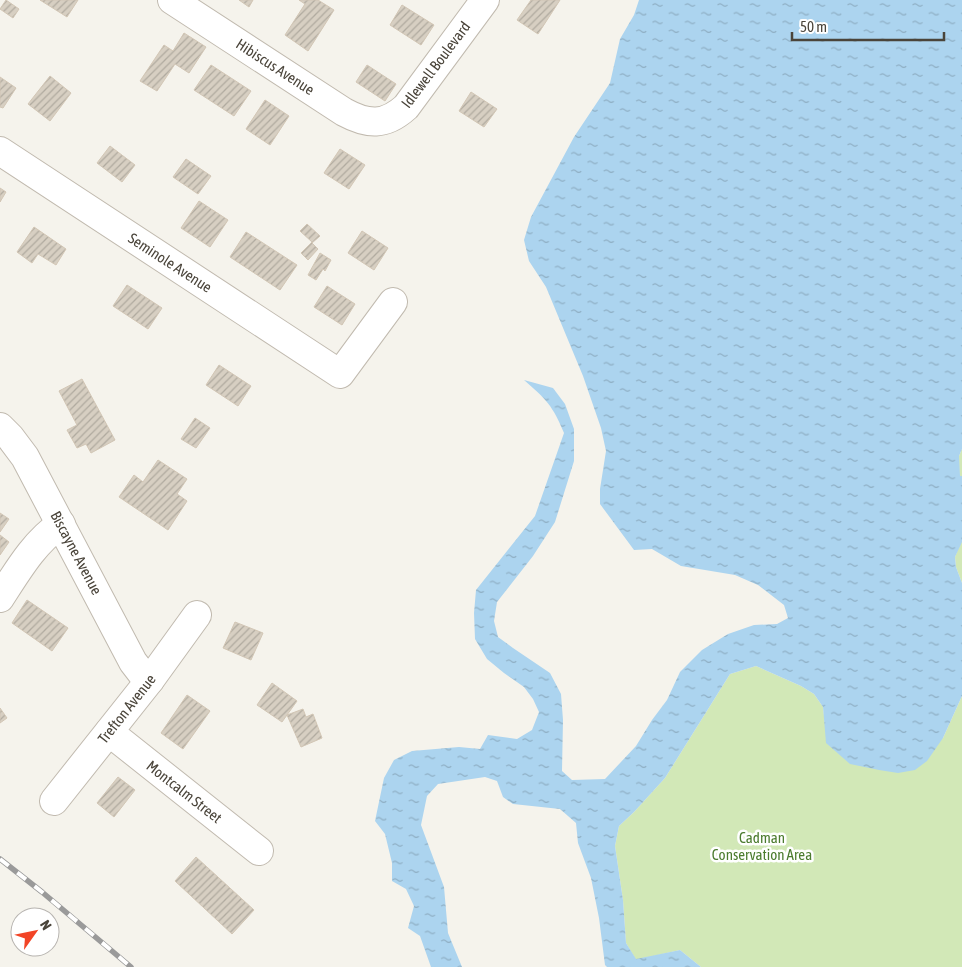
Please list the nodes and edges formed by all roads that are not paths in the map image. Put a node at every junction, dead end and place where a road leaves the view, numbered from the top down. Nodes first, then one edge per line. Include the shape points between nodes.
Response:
1 (172, 0) edge
2 (485, 0) edge
3 (382, 122) joint
4 (0, 151) edge
5 (393, 302) dead end
6 (0, 427) edge
7 (61, 524) junction
8 (0, 598) edge
9 (197, 615) dead end
10 (150, 680) junction
11 (109, 732) junction
12 (54, 801) dead end
13 (259, 851) dead end

1 - 3 street, Hibiscus Avenue via 354,118
2 - 3 street, Idlewell Boulevard via 406,107
4 - 5 street, Seminole Avenue via 340,374
6 - 7 street, Biscayne Avenue via 25,457
7 - 8 street via 40,542
7 - 10 street, Biscayne Avenue via 133,662
9 - 10 street, Trefton Avenue
10 - 11 street, Trefton Avenue
11 - 12 street, Trefton Avenue
11 - 13 street, Montcalm Street

